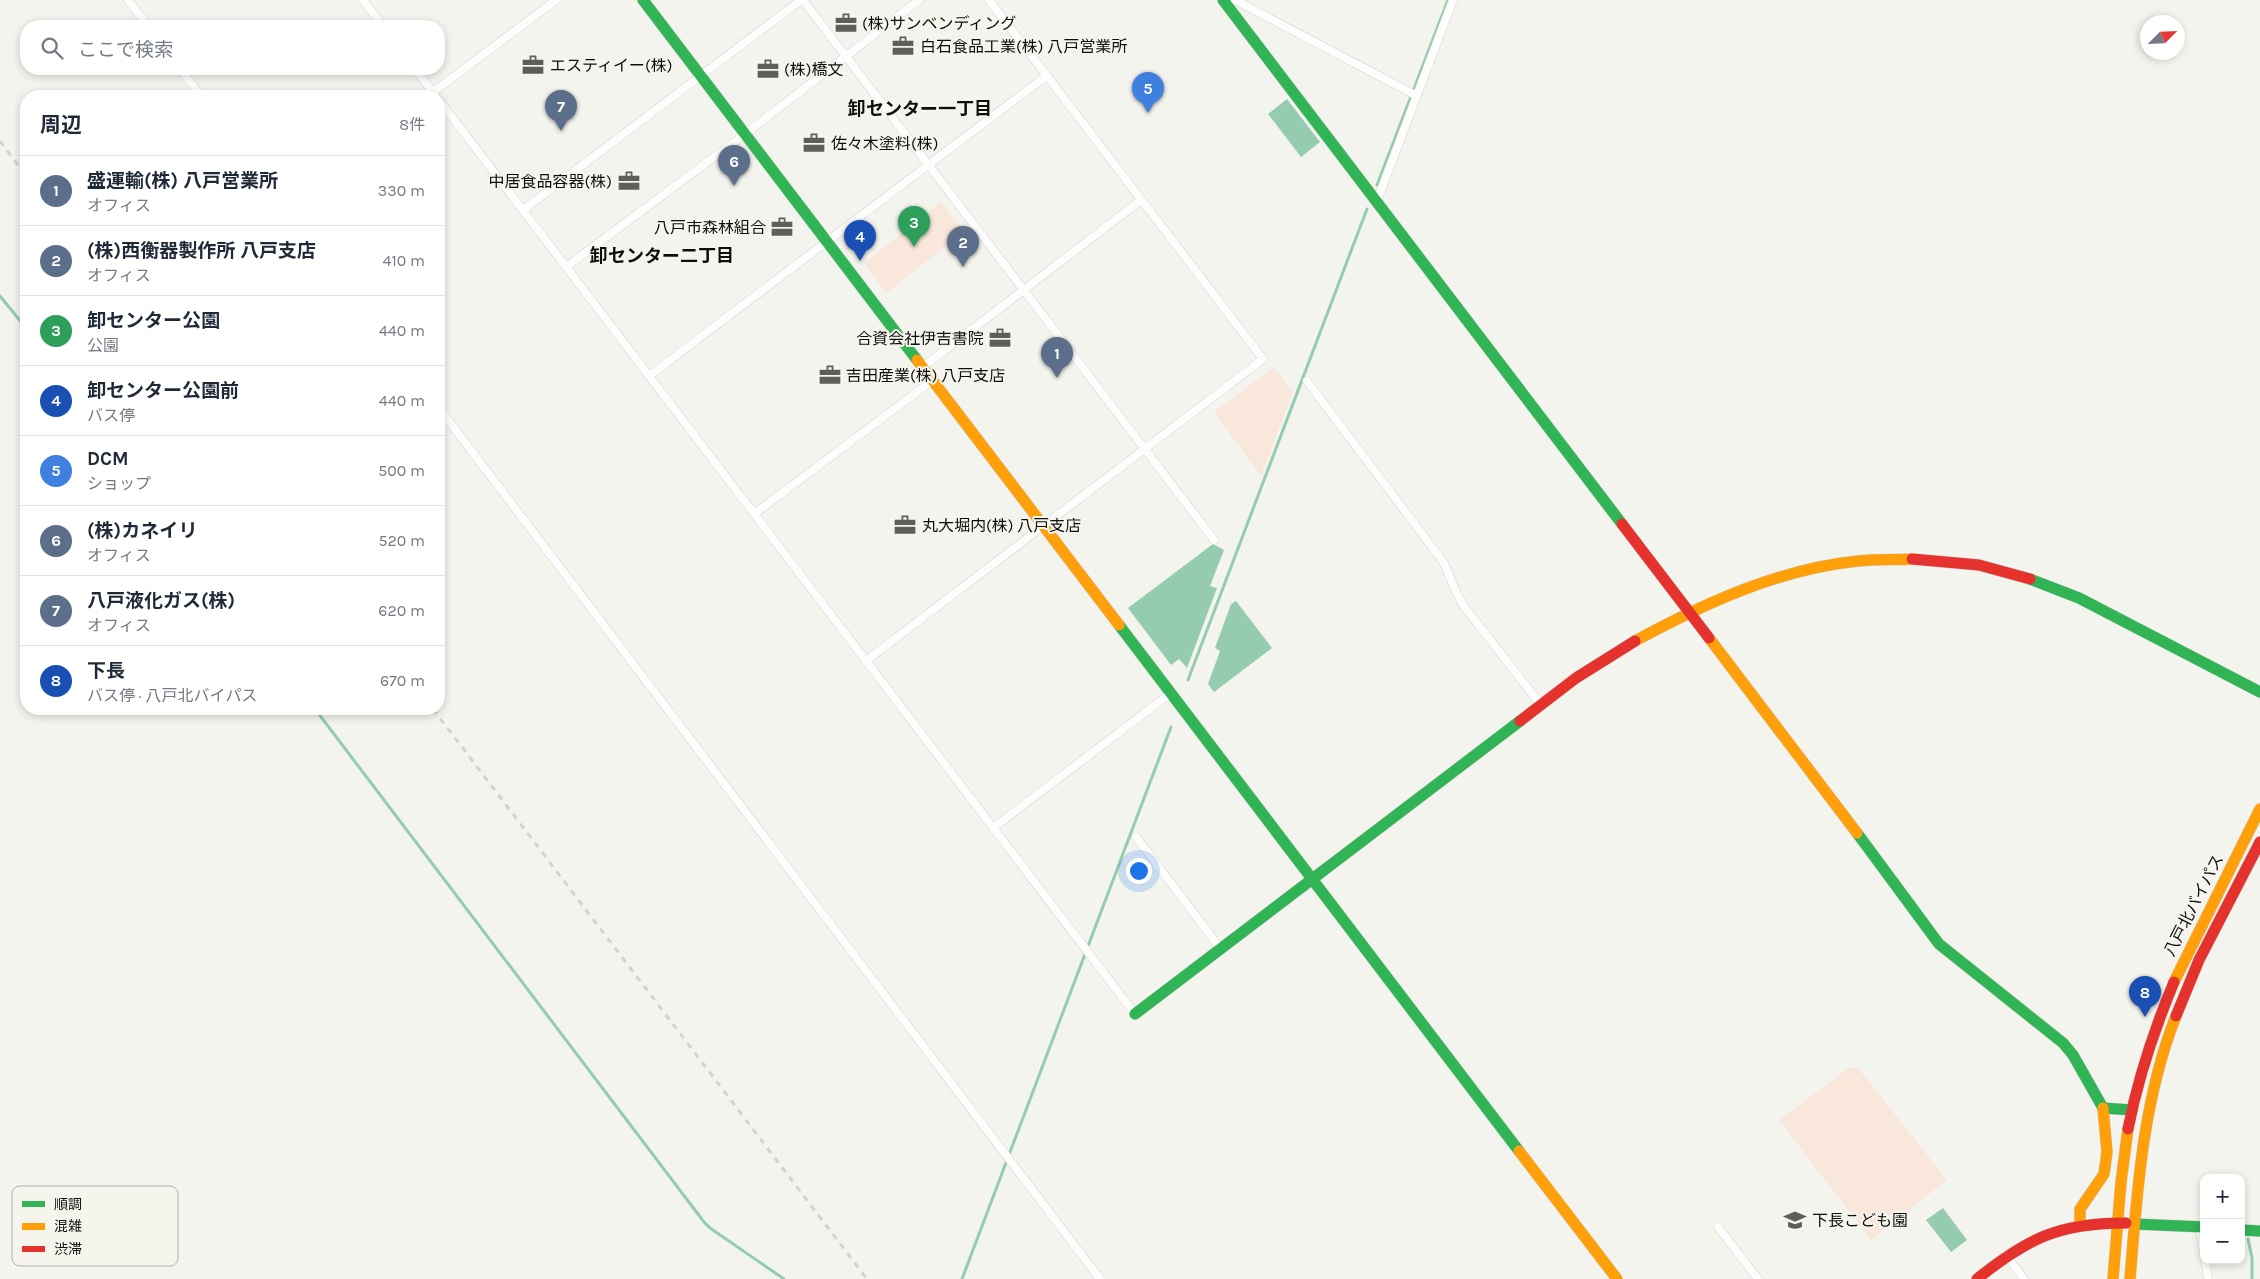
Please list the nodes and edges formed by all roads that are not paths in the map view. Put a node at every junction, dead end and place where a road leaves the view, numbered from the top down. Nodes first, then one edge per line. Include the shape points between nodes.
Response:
1 (128, 0) edge
2 (363, 0) edge
3 (556, 0) edge
4 (643, 0) edge
5 (802, 0) edge
6 (919, 0) edge
7 (989, 0) edge
8 (1223, 0) edge
9 (1235, 0) edge
10 (1453, 0) edge
11 (143, 20) edge
12 (378, 20) edge
13 (846, 56) junction
14 (185, 75) edge
15 (420, 75) edge
16 (1046, 76) junction
17 (701, 77) junction
18 (196, 90) edge
19 (431, 90) edge
20 (439, 90) edge
21 (1418, 96) junction
22 (445, 108) edge
23 (745, 134) junction
24 (929, 165) junction
25 (1141, 200) junction
26 (1377, 201) junction
27 (523, 210) junction
28 (828, 242) junction
29 (566, 267) junction
30 (1024, 291) junction
31 (923, 367) junction
32 (649, 376) junction
33 (933, 380) junction
34 (1307, 382) dead end
35 (445, 416) edge
36 (1145, 449) junction
37 (754, 514) junction
38 (1045, 526) junction
39 (1214, 540) dead end
40 (1689, 612) junction
41 (867, 660) junction
42 (2260, 692) edge
43 (1171, 693) junction
44 (1540, 705) junction
45 (2260, 809) edge
46 (993, 828) junction
47 (1136, 837) dead end
48 (2260, 842) edge
49 (1313, 878) junction
50 (1220, 948) junction
51 (1135, 1014) joint
52 (2103, 1108) junction
53 (2132, 1110) junction
54 (2117, 1223) junction
55 (2080, 1224) junction
56 (2134, 1224) junction
57 (1718, 1227) dead end
58 (2200, 1227) edge
59 (2245, 1230) edge
60 (2260, 1231) edge
61 (2006, 1255) junction
62 (2206, 1264) edge
63 (1100, 1279) edge
64 (1617, 1279) edge
65 (1758, 1279) edge
66 (1977, 1279) edge
67 (2024, 1279) edge
68 (2113, 1279) edge
69 (2130, 1279) edge
70 (2208, 1279) edge

1 - 11 street
2 - 12 street
3 - 20 street
4 - 17 main road
5 - 13 street
5 - 17 street
6 - 13 street
7 - 16 street
8 - 26 main road
9 - 21 street
10 - 21 street
13 - 23 street
13 - 24 street
14 - 18 street
15 - 19 street
16 - 24 street
16 - 25 street
17 - 23 main road
17 - 27 street
21 - 26 street
22 - 27 street
23 - 28 main road
23 - 29 street
24 - 28 street
24 - 30 street
25 - 30 street
25 - 36 street via 1263,359
26 - 40 main road
27 - 29 street
28 - 31 main road
28 - 32 street
29 - 32 street
30 - 31 street
30 - 36 street
31 - 33 main road
32 - 37 street
33 - 37 street
33 - 38 main road
34 - 44 street via 1444,563 1463,605
35 - 63 street
36 - 38 street
36 - 39 street
37 - 41 street
38 - 41 street
38 - 43 main road
40 - 42 main road via 1738,590 1817,566 1900,558 1959,562 2049,585
40 - 44 main road via 1608,656
40 - 52 main road via 1939,944 2063,1043
41 - 46 street
43 - 46 street
43 - 49 main road
44 - 49 main road
45 - 53 main road, 八戸北バイパス via 2162,1008
46 - 51 street
47 - 50 street
48 - 56 main road, 八戸北バイパス via 2196,966 2169,1036 2146,1130
49 - 50 main road
49 - 64 main road
50 - 51 main road
52 - 53 main road
52 - 55 main road via 2108,1152 2104,1174 2080,1209
53 - 54 main road, 八戸北バイパス via 2121,1173
54 - 55 main road
54 - 56 main road
54 - 68 main road, 八戸北バイパス
55 - 61 main road via 2057,1229
56 - 58 main road
56 - 69 main road, 八戸北バイパス
57 - 65 street
59 - 60 main road
61 - 66 main road
61 - 67 street
62 - 70 street

